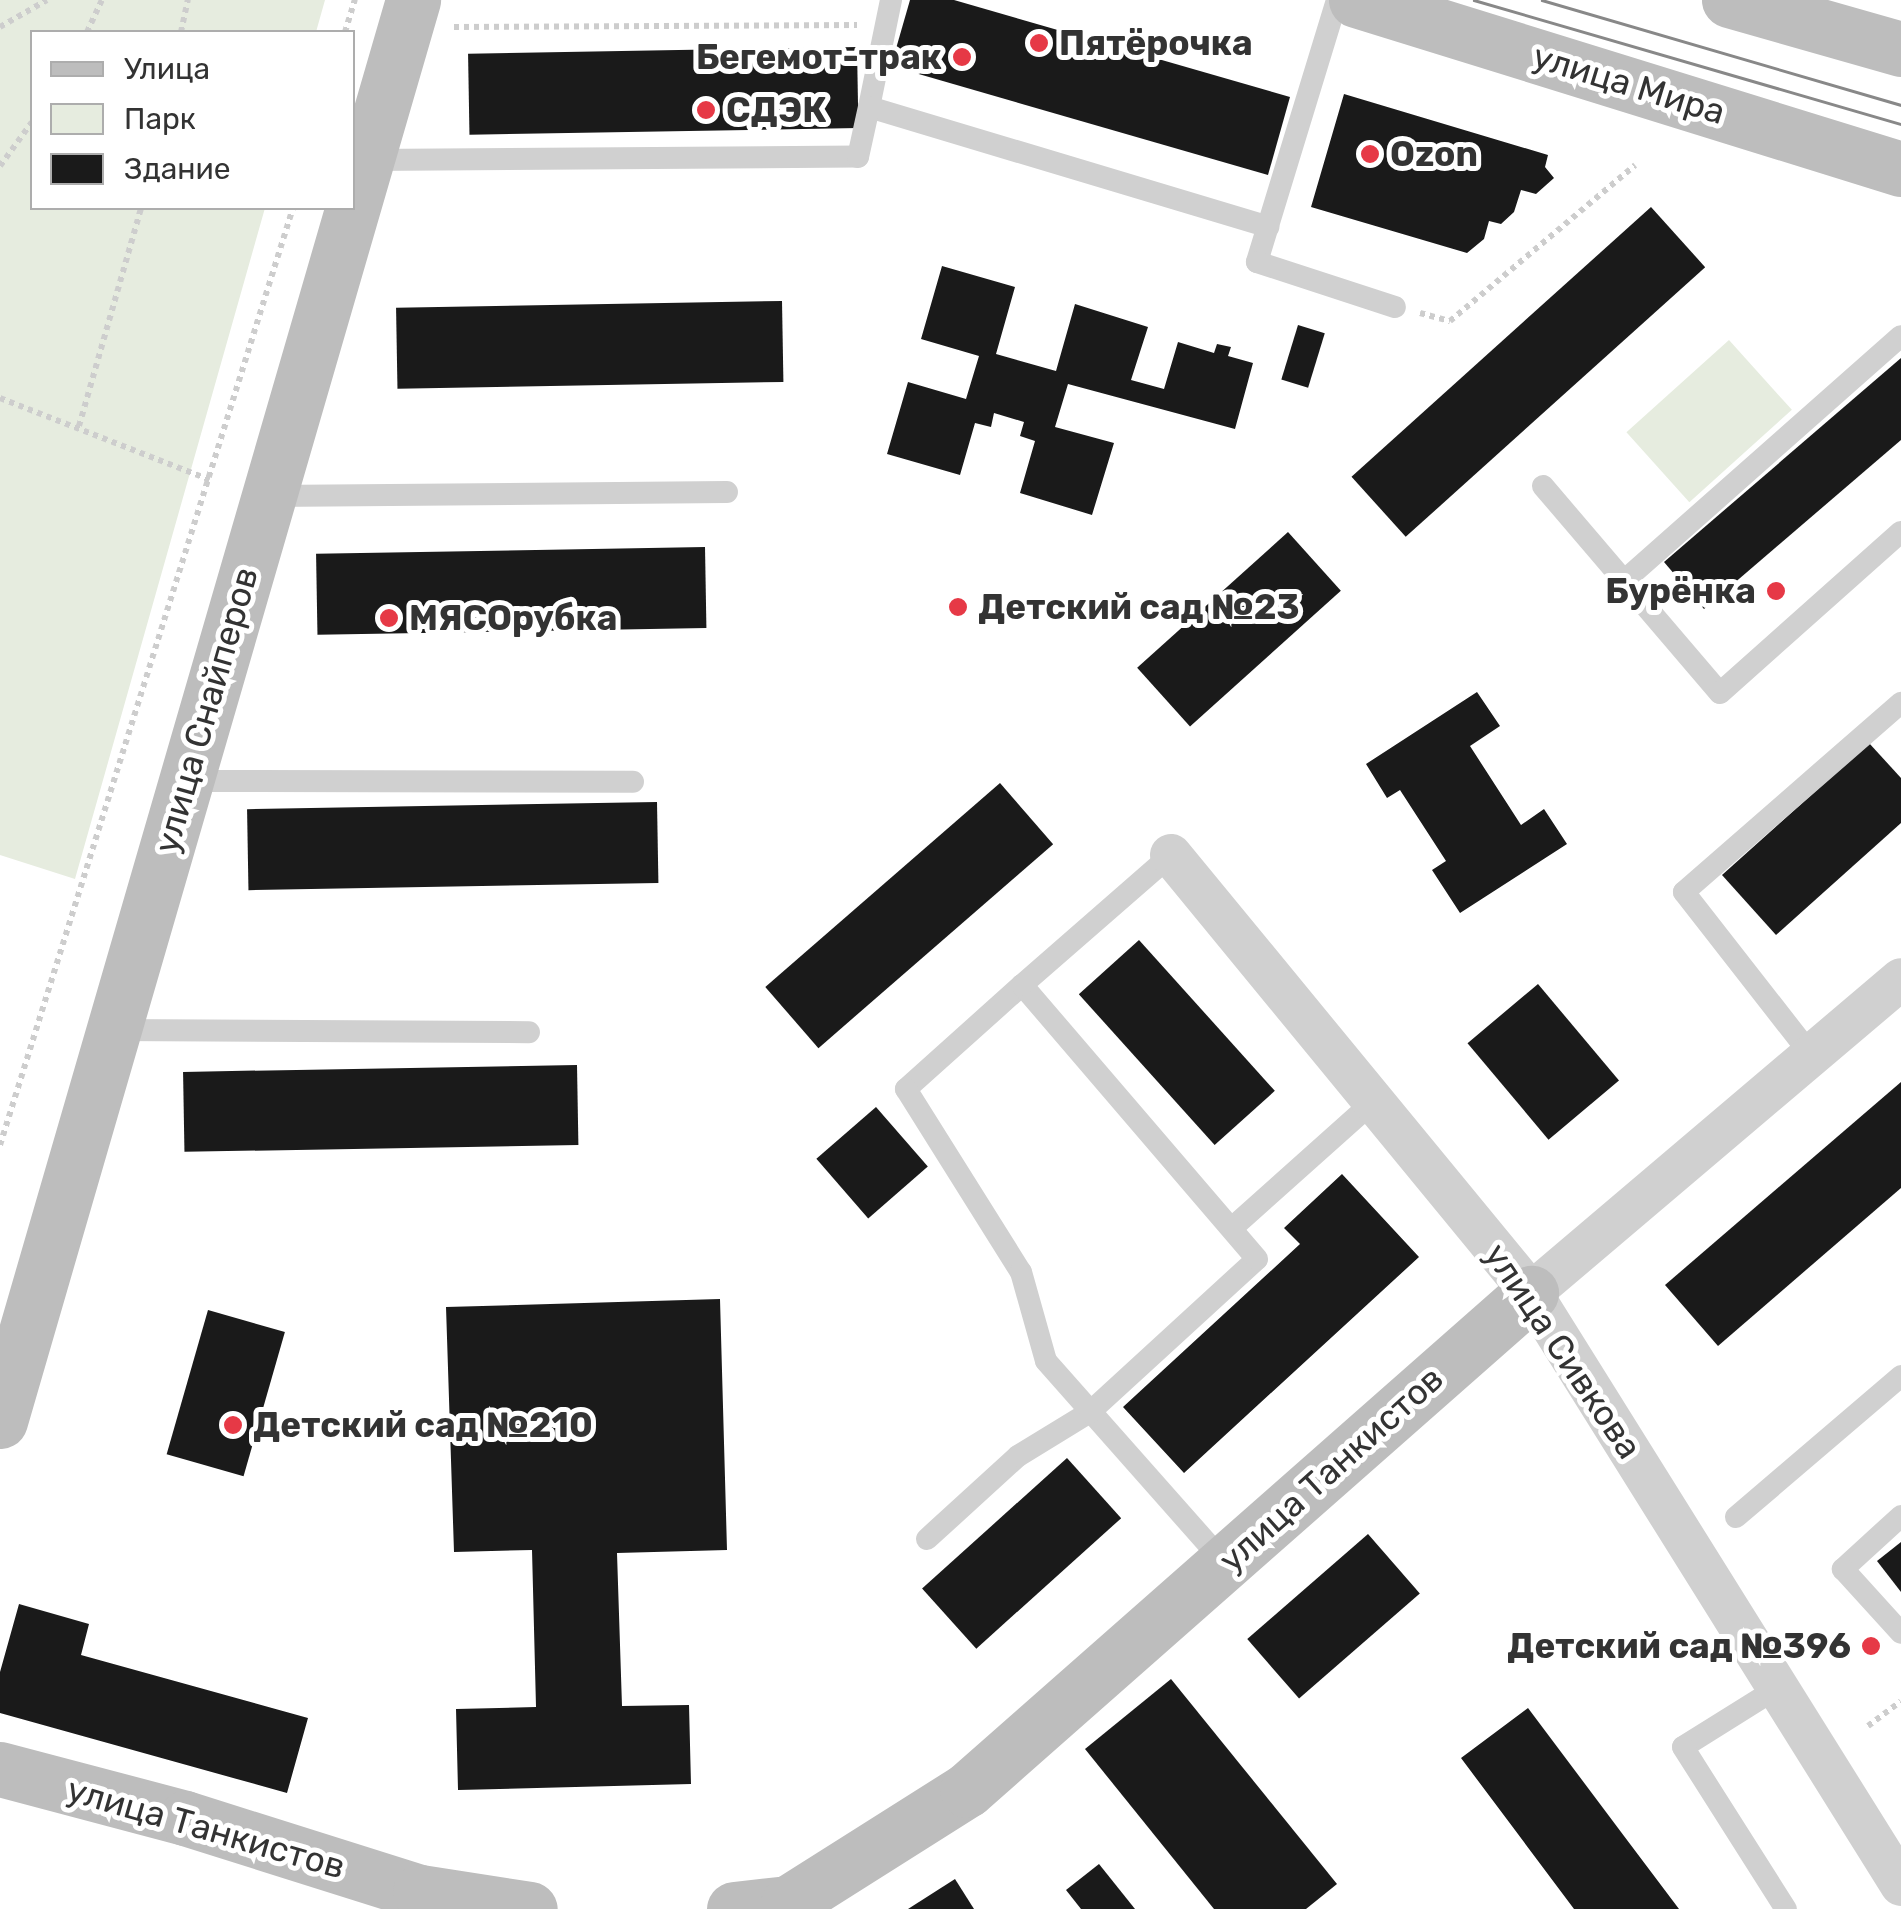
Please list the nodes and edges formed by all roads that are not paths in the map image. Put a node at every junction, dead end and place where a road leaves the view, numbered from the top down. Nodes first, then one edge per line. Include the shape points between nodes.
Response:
1 (892, 0) edge
2 (1337, 0) edge
3 (1356, 0) edge
4 (1729, 0) edge
5 (433, 13) edge
6 (1901, 48) edge
7 (869, 106) junction
8 (366, 160) junction
9 (1901, 169) edge
10 (355, 198) edge
11 (352, 210) edge
12 (1268, 227) junction
13 (1395, 307) road end
14 (1901, 336) edge
15 (1543, 486) dead end
16 (727, 492) dead end
17 (269, 496) junction
18 (1901, 532) edge
19 (1624, 580) junction
20 (1901, 703) edge
21 (186, 781) junction
22 (632, 782) dead end
23 (1171, 855) joint
24 (1901, 979) edge
25 (1022, 985) junction
26 (114, 1030) junction
27 (529, 1032) dead end
28 (1812, 1056) junction
29 (1374, 1101) junction
30 (1232, 1228) junction
31 (1532, 1293) junction
32 (1901, 1376) edge
33 (1090, 1412) junction
34 (0, 1420) edge
35 (1901, 1516) edge
36 (1736, 1517) dead end
37 (927, 1539) dead end
38 (1225, 1563) junction
39 (1901, 1634) edge
40 (1779, 1688) junction
41 (0, 1769) edge
42 (1901, 1884) edge
43 (422, 1900) edge
44 (790, 1906) edge
45 (530, 1909) edge
46 (734, 1909) edge
47 (1786, 1909) edge

1 - 7 lane
2 - 12 lane
3 - 9 street, улица Мира
4 - 6 street
5 - 8 street, улица Снайперов
7 - 8 lane via 858,157
7 - 12 lane
8 - 10 street, улица Снайперов
11 - 17 street, улица Снайперов
12 - 13 lane via 1256,262
14 - 19 lane
15 - 19 lane
16 - 17 lane
17 - 21 street, улица Снайперов
18 - 19 lane via 1720,693
20 - 28 lane via 1684,892
21 - 22 lane
21 - 26 street, улица Снайперов
23 - 25 lane
23 - 29 street, улица Сивкова
24 - 28 street, улица Танкистов
25 - 30 lane
25 - 33 lane via 906,1089 1021,1272 1046,1361
26 - 27 lane
26 - 34 street, улица Снайперов
28 - 31 street, улица Танкистов
29 - 30 lane
29 - 31 street, улица Сивкова
30 - 33 lane via 1257,1259
31 - 38 street, улица Танкистов
31 - 40 street, улица Сивкова
32 - 36 lane
33 - 37 lane via 1018,1456
33 - 38 lane
35 - 39 lane via 1843,1568
38 - 44 street, улица Танкистов via 967,1790
40 - 42 street, улица Сивкова
40 - 47 lane via 1683,1747
41 - 43 street, улица Танкистов via 186,1818
43 - 45 street, улица Танкистов
44 - 46 street, улица Танкистов

